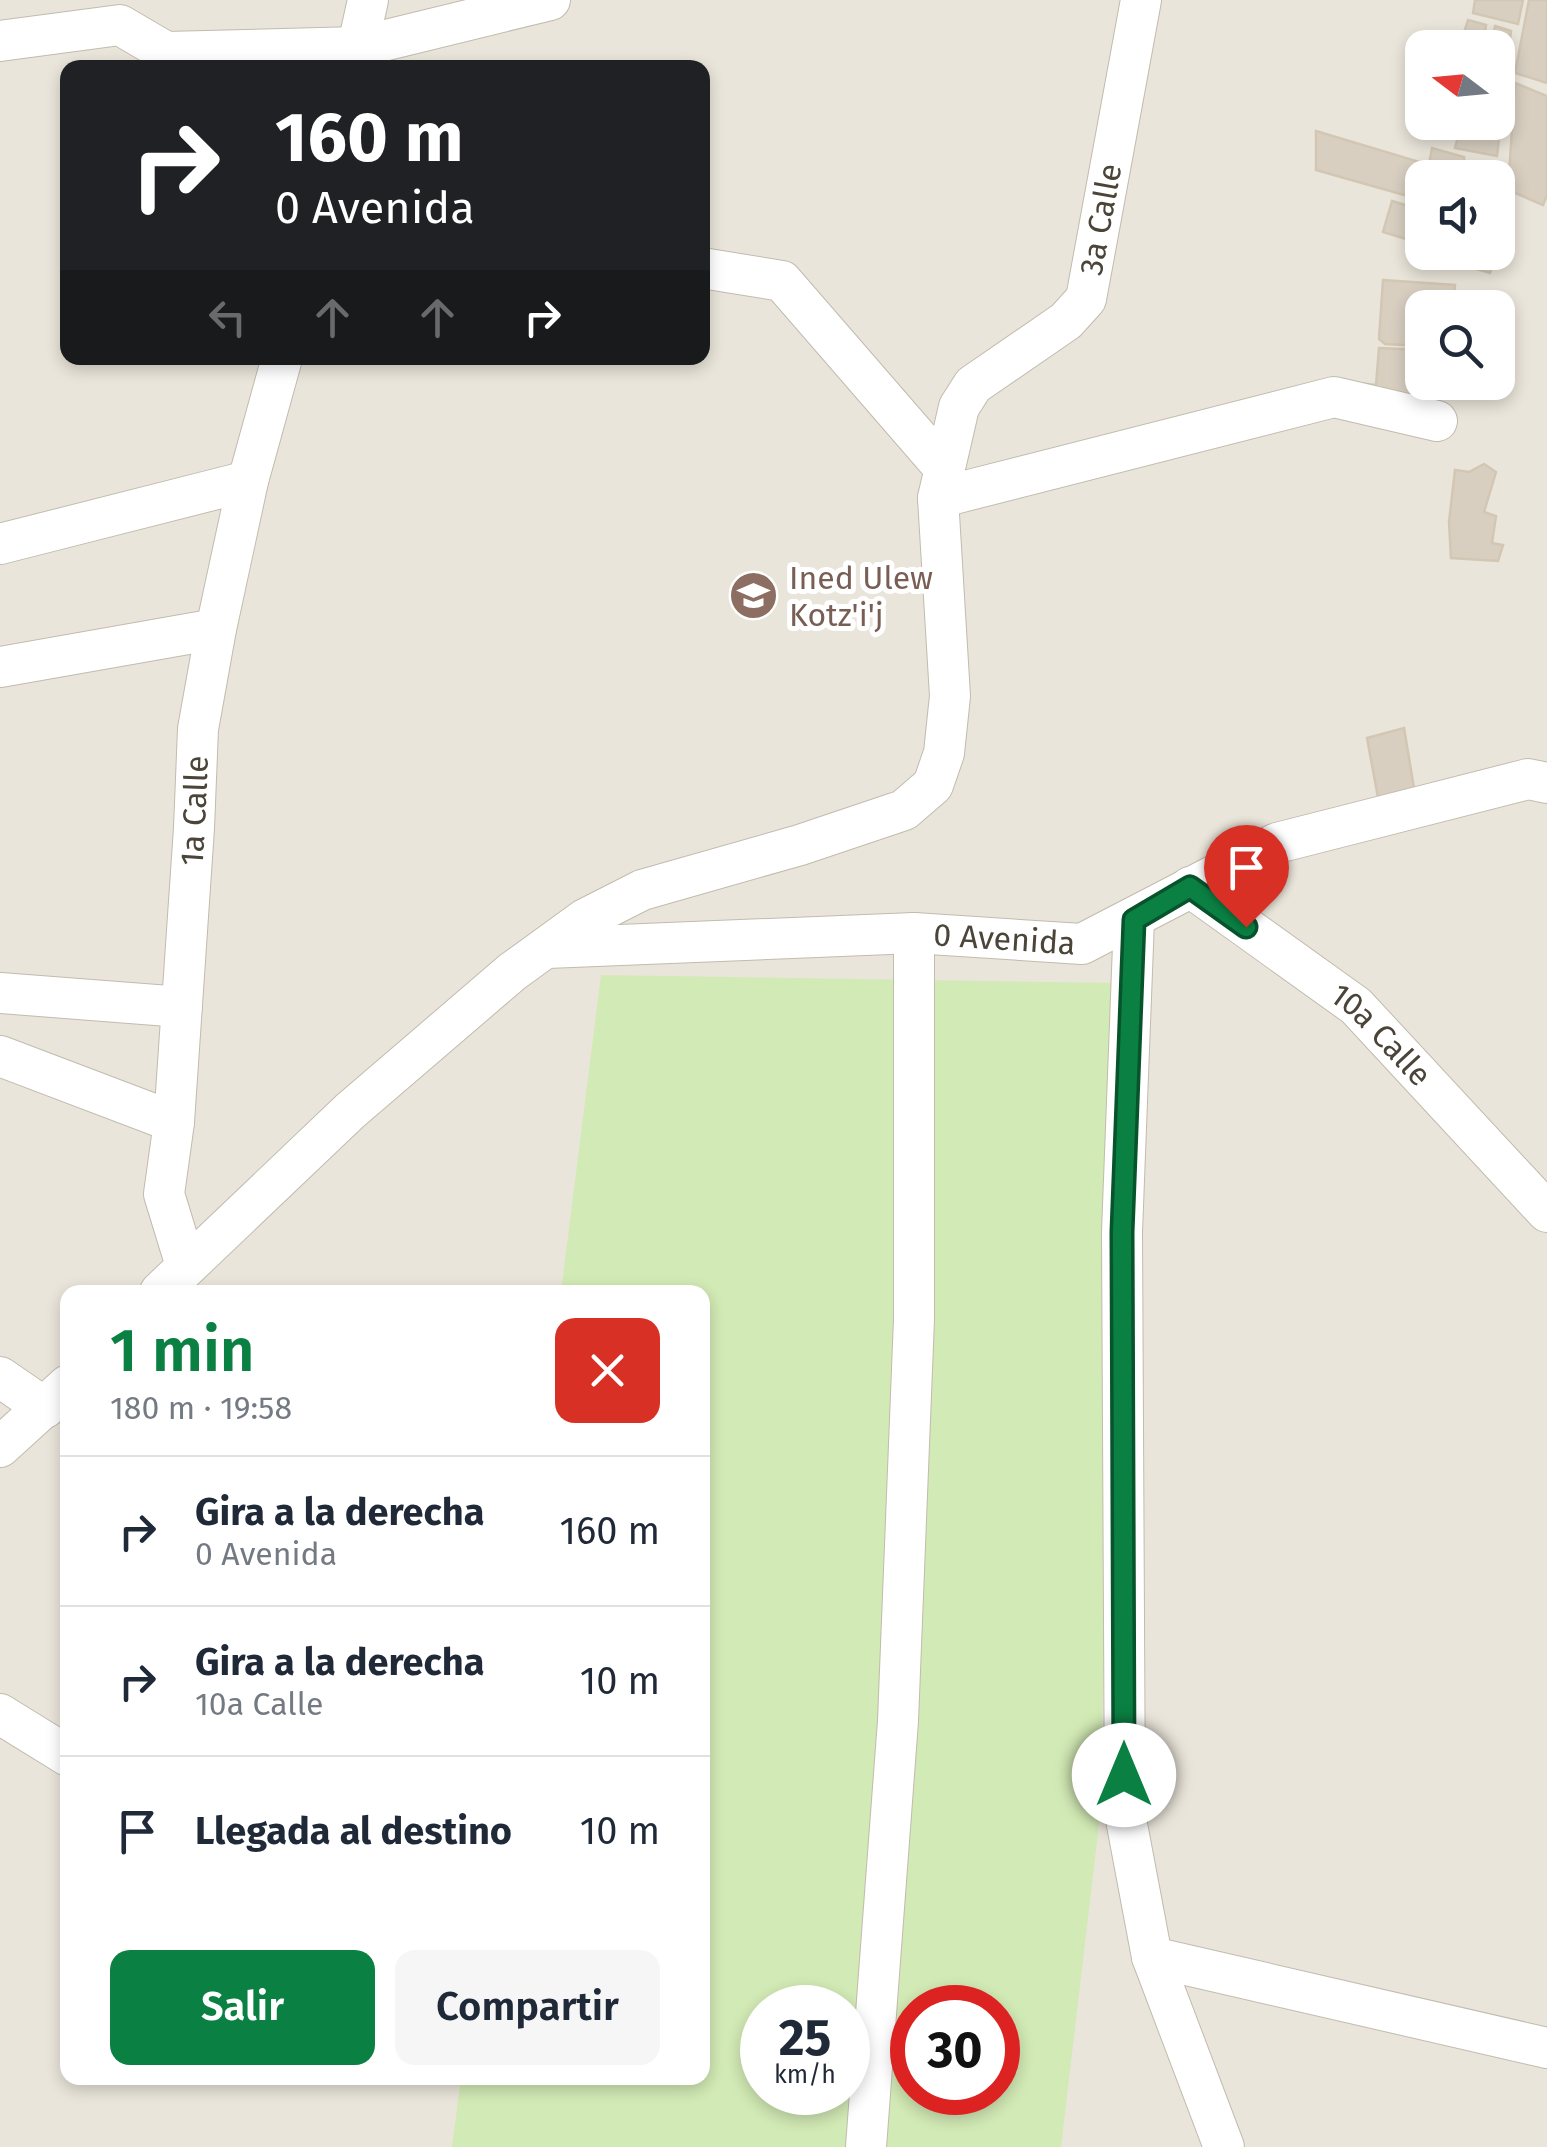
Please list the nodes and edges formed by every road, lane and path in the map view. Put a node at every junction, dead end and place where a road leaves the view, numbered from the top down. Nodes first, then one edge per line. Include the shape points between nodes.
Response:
1 (368, 0) edge
2 (550, 0) edge
3 (1141, 0) edge
4 (0, 42) edge
5 (355, 57) edge
6 (710, 269) edge
7 (280, 365) edge
8 (1437, 420) dead end
9 (248, 481) junction
10 (942, 484) junction
11 (0, 544) edge
12 (216, 629) junction
13 (0, 667) edge
14 (1547, 783) edge
15 (1190, 887) junction
16 (1134, 920) junction
17 (914, 934) junction
18 (546, 948) junction
19 (0, 994) edge
20 (182, 1007) junction
21 (0, 1056) edge
22 (174, 1122) junction
23 (1547, 1212) edge
24 (173, 1279) edge
25 (0, 1377) edge
26 (56, 1397) edge
27 (0, 1447) edge
28 (0, 1714) edge
29 (60, 1751) edge
30 (1152, 1957) junction
31 (1547, 2048) edge
32 (866, 2147) edge
33 (1224, 2147) edge

1 - 5 street
2 - 5 street
3 - 10 street, 3a Calle via 1086,299 1066,321 973,385 959,408
4 - 5 street via 120,25 166,52
6 - 10 street via 782,281
7 - 9 street, 1a Calle
8 - 10 street via 1334,397
9 - 11 street
9 - 12 street, 1a Calle
10 - 18 street, 3a Calle via 950,696 933,785 904,810 642,890
12 - 13 street
12 - 20 street, 1a Calle via 198,729
14 - 15 street, 0 Avenida via 1528,779 1276,843
15 - 16 street, 0 Avenida
15 - 23 street, 10a Calle via 1356,1006
16 - 17 street, 0 Avenida via 1082,944
16 - 30 street via 1122,1232 1125,1814
17 - 18 street, 0 Avenida
17 - 32 street via 914,1319 902,1644
18 - 24 street via 350,1111
19 - 20 street
20 - 22 street, 1a Calle
21 - 22 street
22 - 24 street, 1a Calle via 164,1194
25 - 26 street
26 - 27 street
28 - 29 street
30 - 31 street
30 - 33 street

